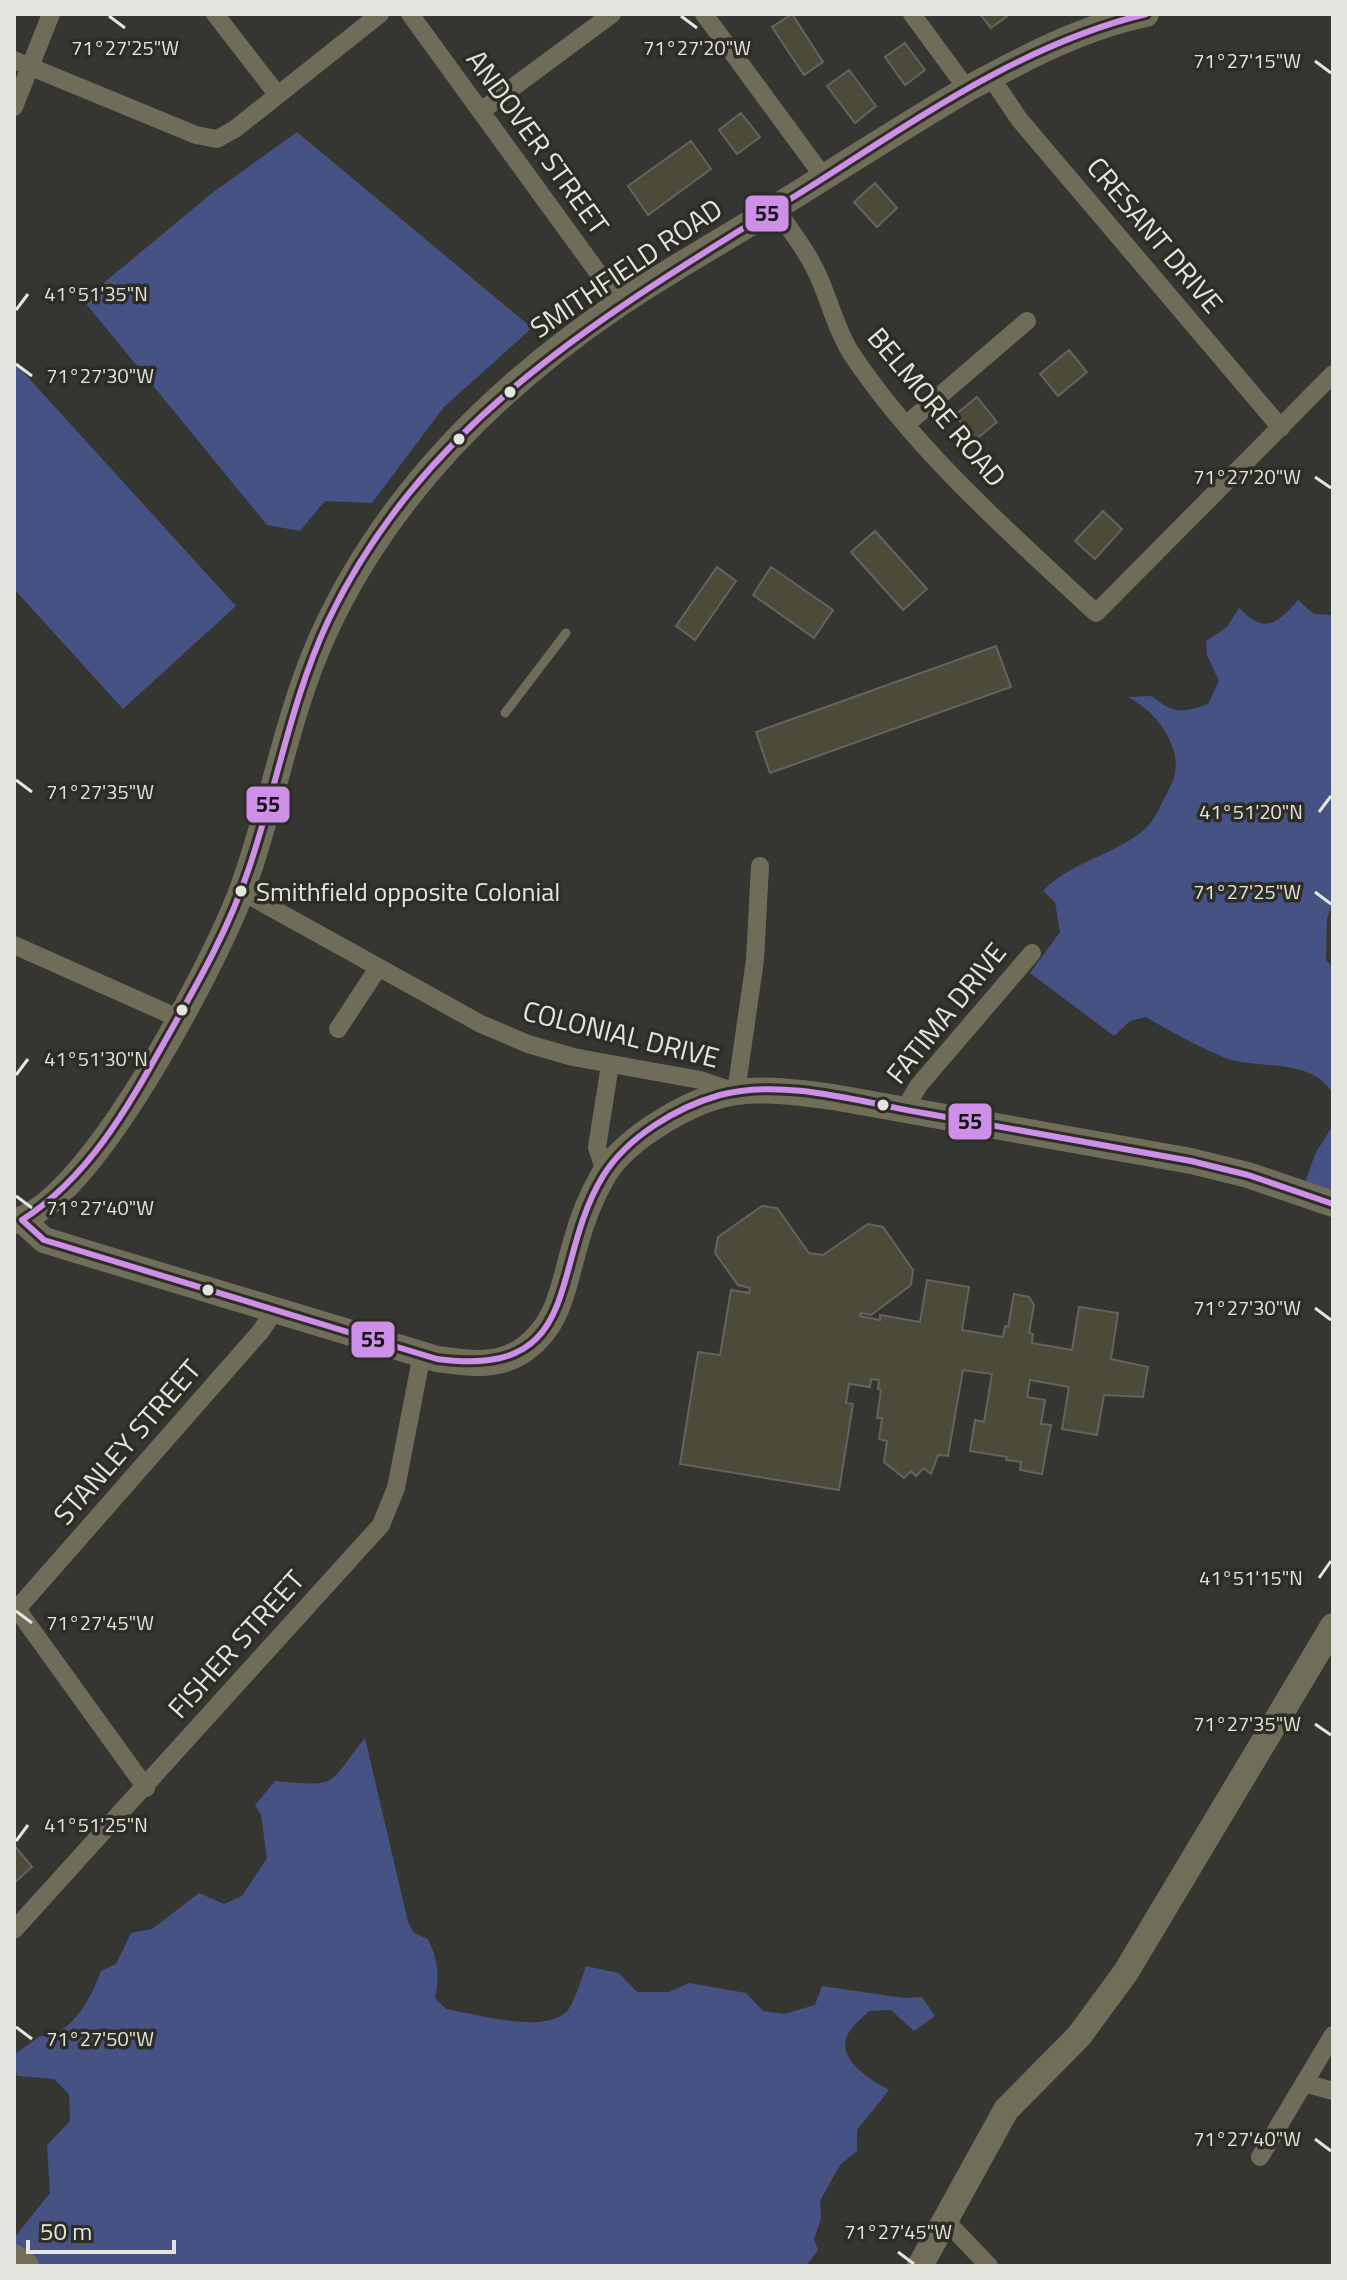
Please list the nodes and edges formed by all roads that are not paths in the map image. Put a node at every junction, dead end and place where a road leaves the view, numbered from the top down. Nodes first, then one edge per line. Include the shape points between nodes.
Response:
1 (51, 14) edge
2 (215, 14) edge
3 (380, 14) edge
4 (410, 14) edge
5 (612, 14) edge
6 (704, 14) edge
7 (912, 14) edge
8 (1132, 15) edge
9 (22, 64) edge
10 (990, 76) junction
11 (967, 89) junction
12 (277, 94) junction
13 (14, 107) edge
14 (481, 111) junction
15 (823, 176) junction
16 (775, 208) junction
17 (620, 303) junction
18 (1027, 321) dead end
19 (1333, 374) edge
20 (908, 423) junction
21 (1281, 428) junction
22 (566, 633) dead end
23 (505, 713) dead end
24 (760, 866) dead end
25 (241, 891) junction
26 (14, 945) edge
27 (1032, 953) dead end
28 (378, 968) junction
29 (178, 1018) junction
30 (338, 1029) dead end
31 (610, 1065) junction
32 (736, 1092) junction
33 (904, 1110) junction
34 (605, 1172) junction
35 (1333, 1204) edge
36 (18, 1221) edge
37 (275, 1310) junction
38 (422, 1354) junction
39 (16, 1607) edge
40 (1333, 1626) edge
41 (146, 1788) junction
42 (14, 1930) edge
43 (1333, 2035) edge
44 (1304, 2083) junction
45 (1333, 2091) edge
46 (1260, 2157) dead end
47 (945, 2220) junction
48 (14, 2257) edge
49 (26, 2266) edge
50 (920, 2266) edge
51 (989, 2266) edge

1 - 9 street
2 - 12 street
3 - 12 street
4 - 14 street, ANDOVER STREET
5 - 14 street
6 - 15 street
7 - 11 street
8 - 10 main road, SMITHFIELD ROAD
9 - 12 street via 217,139
9 - 13 street
10 - 11 main road, SMITHFIELD ROAD
10 - 21 street, CRESANT DRIVE via 1019,119
11 - 15 main road, SMITHFIELD ROAD
14 - 17 street, ANDOVER STREET
15 - 16 main road, SMITHFIELD ROAD
16 - 17 main road, SMITHFIELD ROAD
16 - 20 street, BELMORE ROAD via 820,280 842,339
17 - 25 main road, SMITHFIELD ROAD via 485,411 395,510 352,575 298,696
18 - 20 street
19 - 21 street
20 - 21 street, BELMORE ROAD via 996,520 1096,613
22 - 23 lane
24 - 32 street via 755,960
25 - 28 street, COLONIAL DRIVE
25 - 29 main road, SMITHFIELD ROAD
26 - 29 street
27 - 33 street, FATIMA DRIVE via 919,1085
28 - 30 street
28 - 31 street, COLONIAL DRIVE via 528,1044
29 - 36 main road, SMITHFIELD ROAD via 104,1141 54,1197
31 - 32 street, COLONIAL DRIVE via 700,1080
31 - 34 street via 597,1147
32 - 33 main road via 799,1092
32 - 34 main road via 695,1105 651,1129
33 - 35 main road via 1191,1161
34 - 38 main road via 587,1208 555,1314 526,1348 489,1365
36 - 37 main road via 44,1240
37 - 38 main road
37 - 39 street, STANLEY STREET
38 - 41 street, FISHER STREET via 396,1488 381,1525
39 - 41 street
40 - 47 main road via 1126,1972 1079,2036 1006,2110
41 - 42 street, FISHER STREET
43 - 44 street
44 - 45 street
44 - 46 street
47 - 50 main road
47 - 51 street
48 - 49 main road

